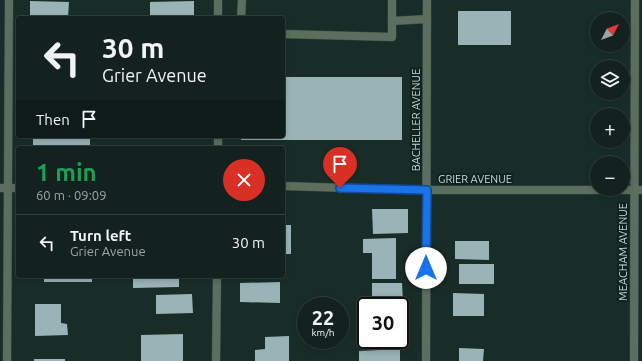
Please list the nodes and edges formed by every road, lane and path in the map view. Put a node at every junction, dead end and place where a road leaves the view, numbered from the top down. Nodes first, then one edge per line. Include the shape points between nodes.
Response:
1 (9, 0) edge
2 (218, 0) edge
3 (242, 0) edge
4 (392, 0) edge
5 (427, 0) edge
6 (635, 0) edge
7 (218, 16) edge
8 (241, 16) edge
9 (427, 19) junction
10 (392, 21) junction
11 (285, 34) edge
12 (285, 186) edge
13 (4, 188) edge
14 (16, 188) edge
15 (427, 190) junction
16 (638, 190) edge
17 (217, 278) edge
18 (7, 361) edge
19 (216, 361) edge
20 (426, 361) edge
21 (634, 361) edge

1 - 13 street
2 - 7 street
3 - 8 street
4 - 10 street
5 - 9 street, BACHELLER AVENUE
6 - 16 street, MEACHAM AVENUE
9 - 10 street
9 - 15 street, BACHELLER AVENUE
10 - 11 street via 392,37
12 - 15 street, GRIER AVENUE
13 - 14 street
13 - 18 street
15 - 16 street, GRIER AVENUE
15 - 20 street, BACHELLER AVENUE
16 - 21 street, MEACHAM AVENUE
17 - 19 street

